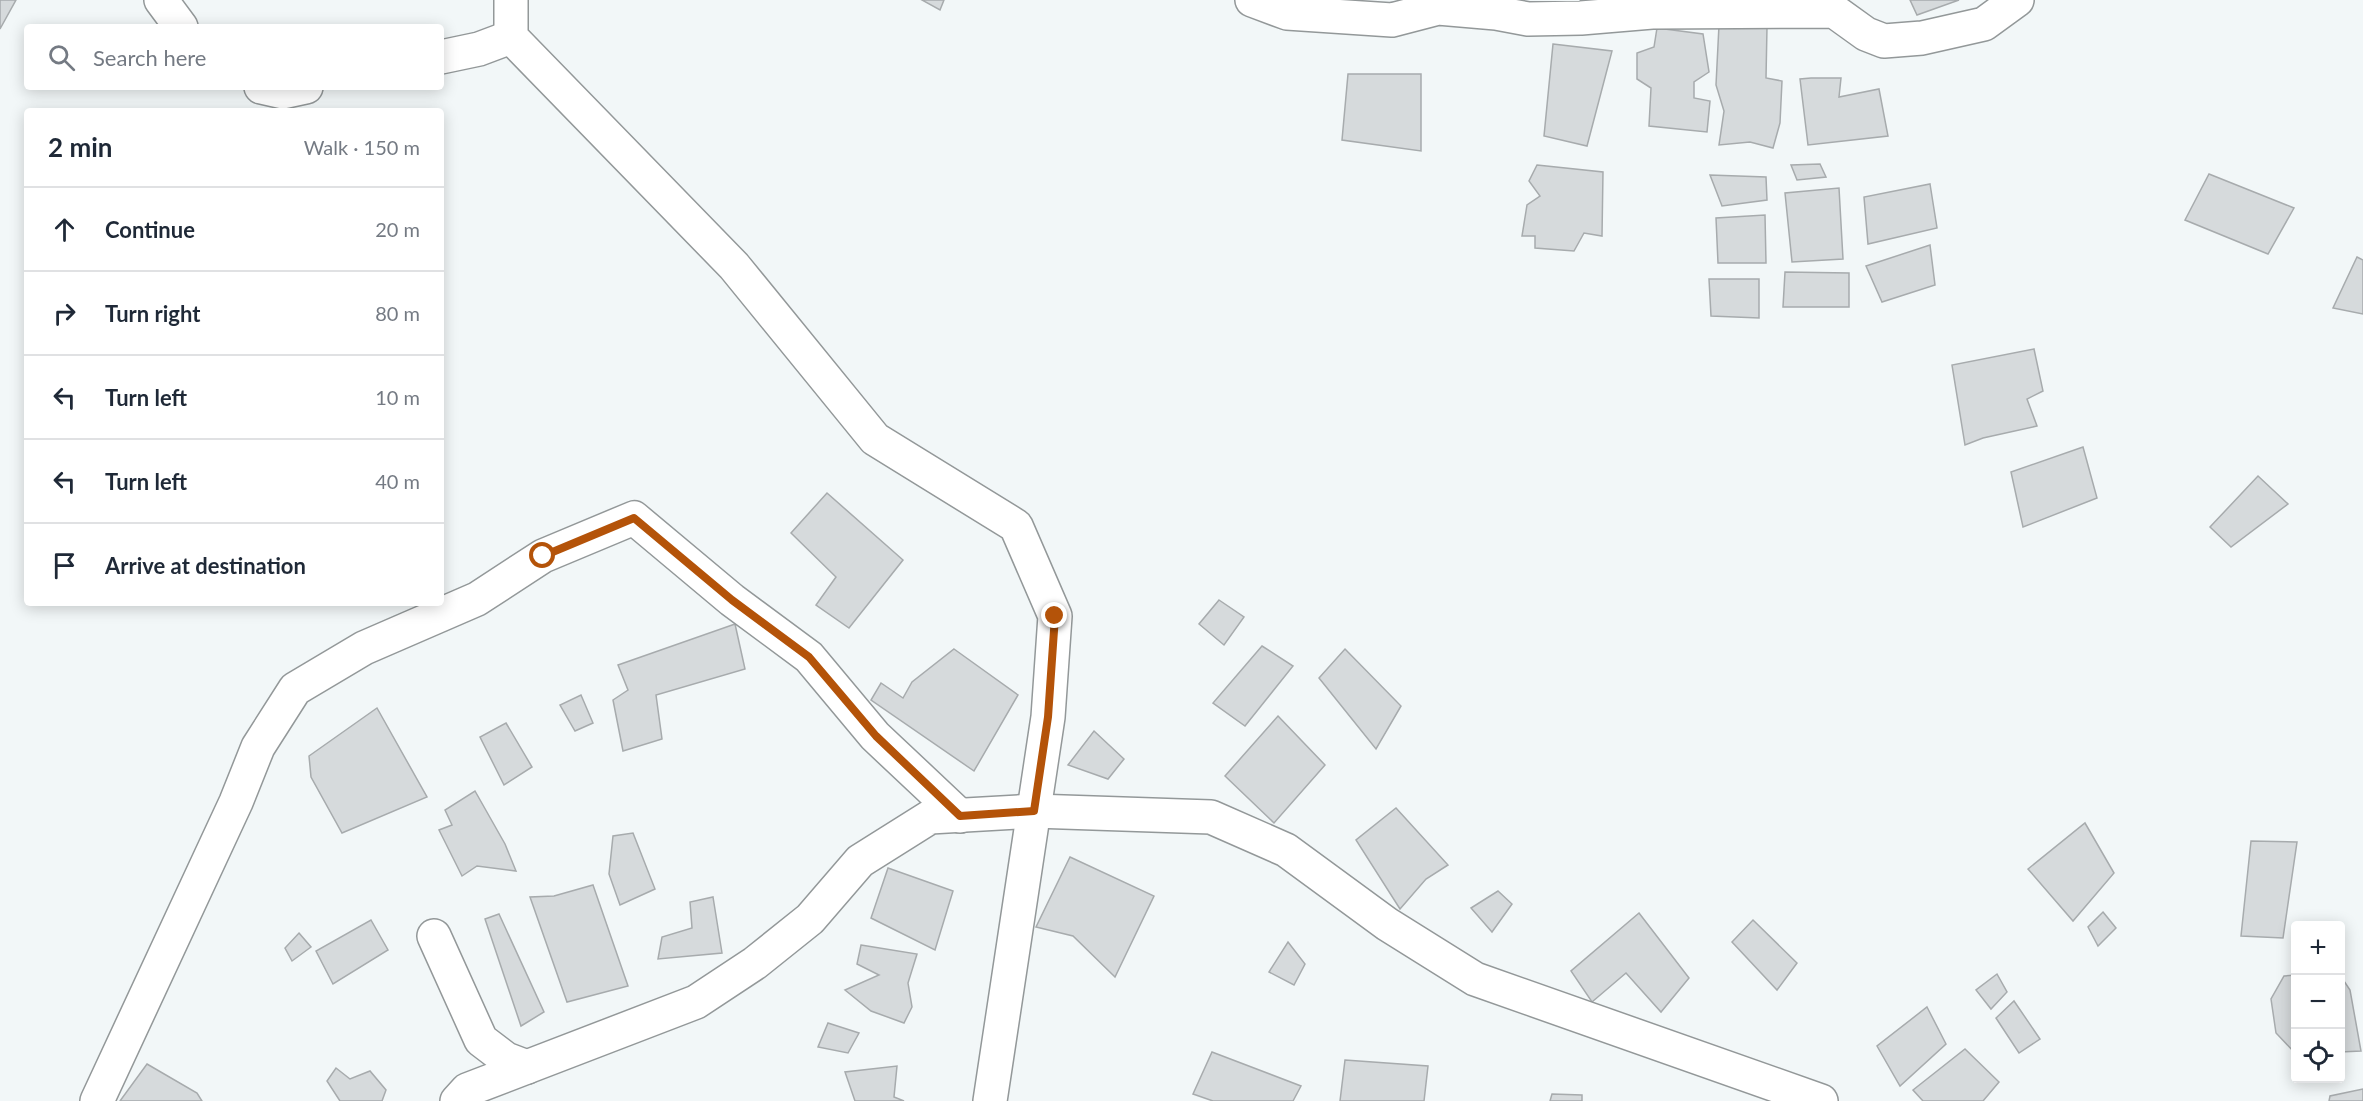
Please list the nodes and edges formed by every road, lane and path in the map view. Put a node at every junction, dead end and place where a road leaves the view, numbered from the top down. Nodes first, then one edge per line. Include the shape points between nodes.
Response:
1 (161, 0) edge
2 (511, 0) edge
3 (1252, 0) edge
4 (2017, 0) edge
5 (179, 24) edge
6 (511, 37) junction
7 (444, 56) edge
8 (274, 90) edge
9 (292, 90) edge
10 (1034, 811) junction
11 (960, 816) junction
12 (434, 936) dead end
13 (527, 1067) junction
14 (97, 1101) edge
15 (457, 1101) edge
16 (990, 1101) edge
17 (1821, 1101) edge

1 - 5 street
2 - 6 street
3 - 4 street via 1287,13 1392,20 1438,8 1528,19 1652,12 1834,11 1866,34 1884,41 1922,38 1984,24
6 - 7 street
6 - 10 street via 734,267 876,439 1016,526 1055,616 1048,717
8 - 9 street
10 - 11 street
10 - 16 street
10 - 17 street via 1211,817 1286,850 1387,924 1475,979
11 - 13 street via 930,817 860,861 810,919 755,963 696,1002
11 - 14 street via 876,736 809,657 732,600 634,518 543,556 477,599 364,648 295,689 258,747
12 - 13 street via 481,1040 506,1059
13 - 15 street via 467,1090

